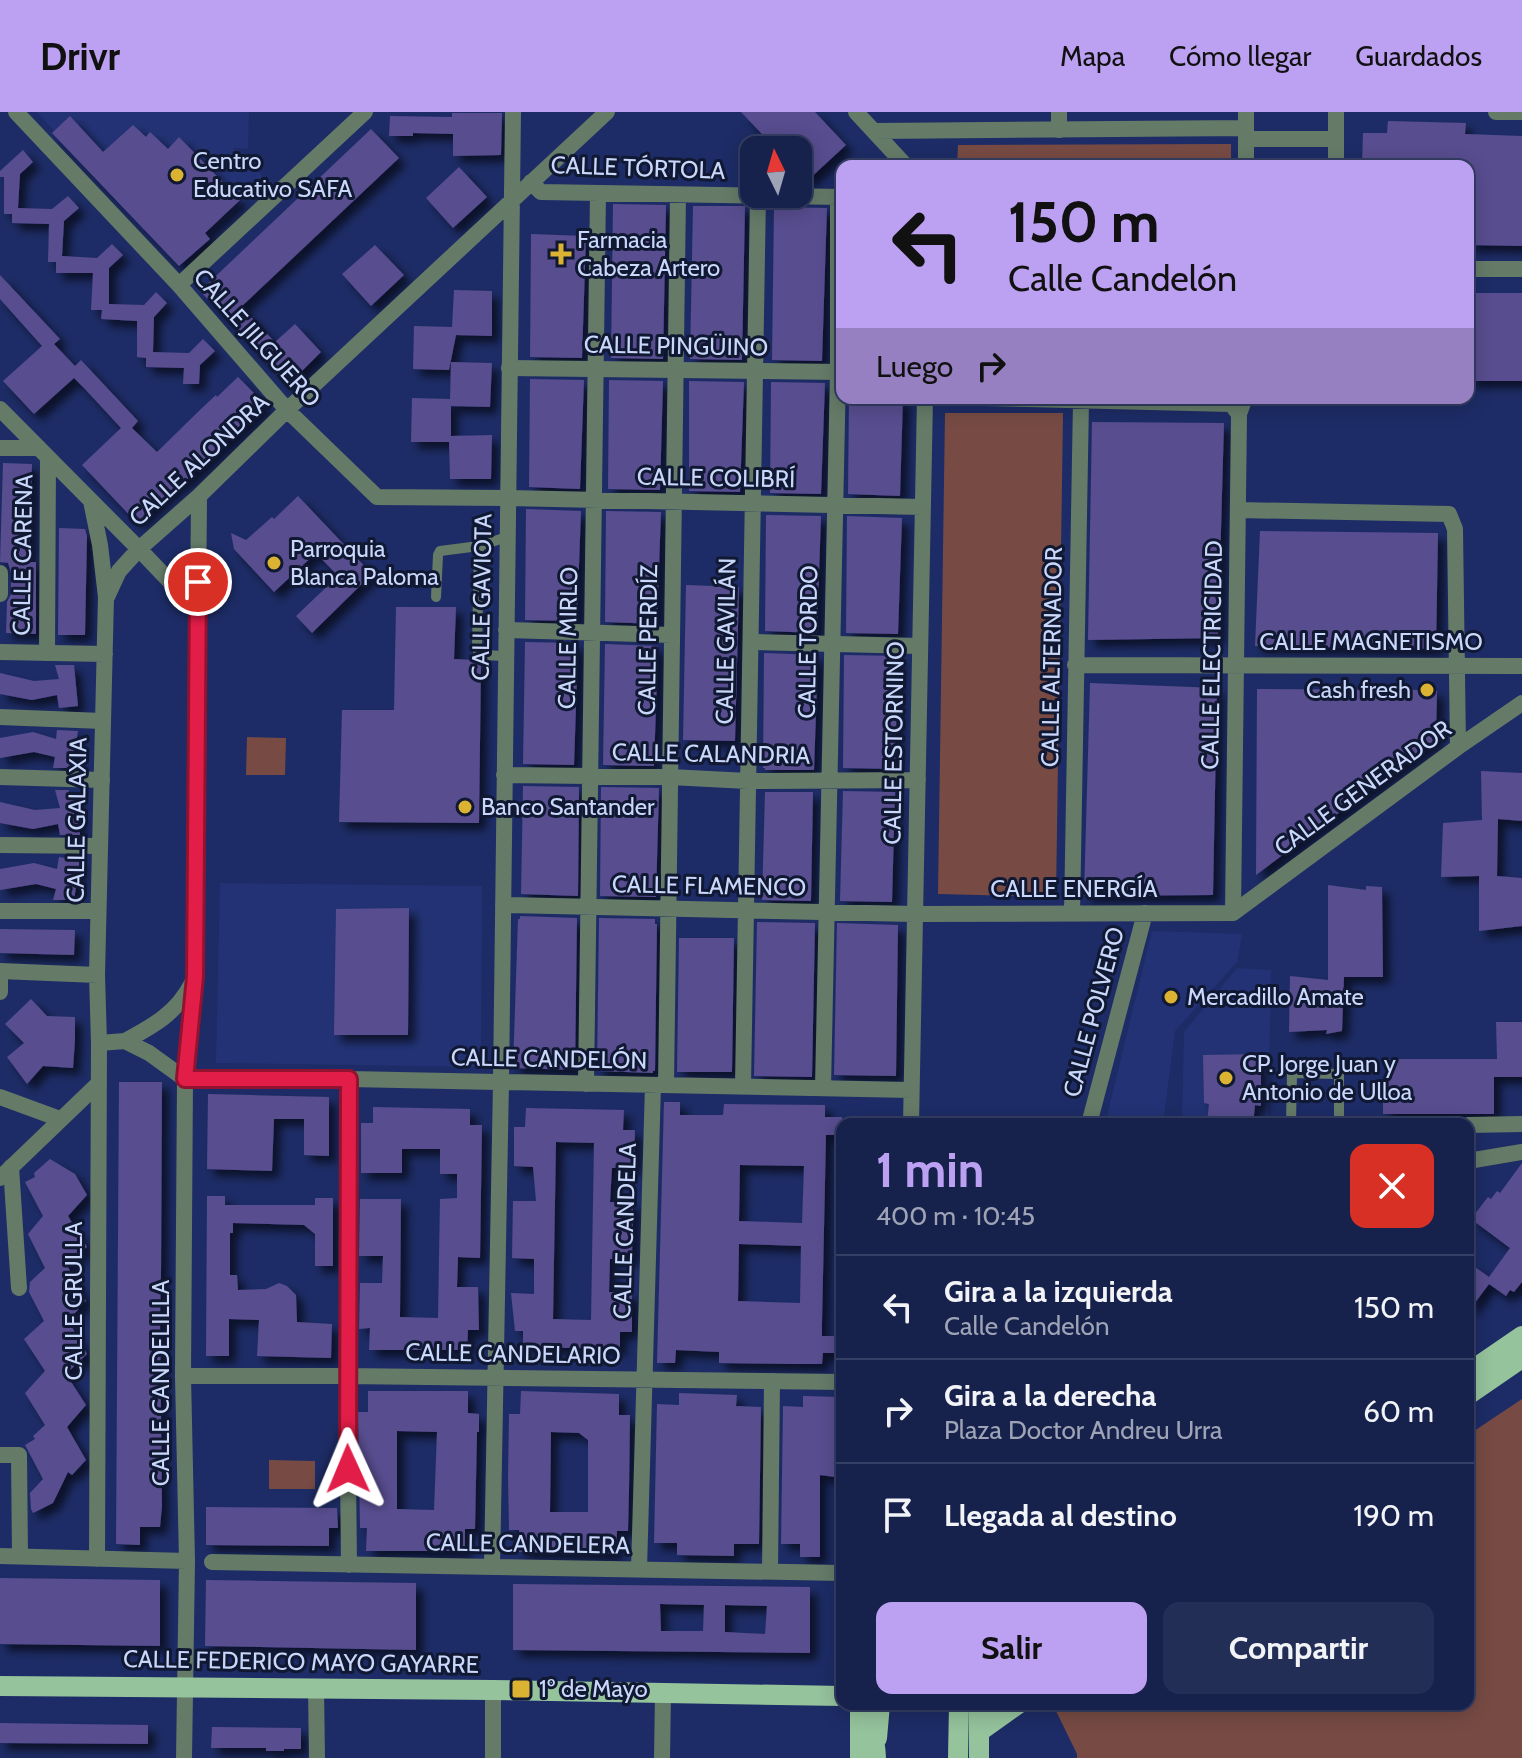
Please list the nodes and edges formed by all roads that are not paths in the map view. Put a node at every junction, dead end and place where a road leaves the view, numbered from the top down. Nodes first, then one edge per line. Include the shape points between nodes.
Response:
1 (16, 112) edge
2 (365, 112) edge
3 (513, 112) edge
4 (607, 112) edge
5 (856, 112) edge
6 (951, 112) edge
7 (1059, 112) edge
8 (1336, 112) edge
9 (1496, 112) edge
10 (1522, 112) edge
11 (1246, 126) edge
12 (1059, 130) junction
13 (875, 131) junction
14 (951, 131) junction
15 (1336, 139) junction
16 (901, 160) edge
17 (1246, 160) edge
18 (1336, 160) edge
19 (531, 182) junction
20 (598, 193) junction
21 (678, 195) junction
22 (740, 195) edge
23 (812, 196) edge
24 (836, 197) edge
25 (511, 201) junction
26 (758, 208) edge
27 (1474, 269) edge
28 (1522, 269) edge
29 (179, 285) junction
30 (509, 368) junction
31 (596, 369) junction
32 (676, 370) junction
33 (755, 371) junction
34 (836, 372) edge
35 (839, 404) edge
36 (925, 404) edge
37 (1081, 404) edge
38 (1242, 406) edge
39 (0, 409) edge
40 (287, 410) junction
41 (0, 448) edge
42 (44, 453) junction
43 (199, 496) junction
44 (507, 498) junction
45 (594, 500) junction
46 (91, 501) junction
47 (674, 501) junction
48 (753, 503) junction
49 (835, 505) junction
50 (923, 507) junction
51 (1238, 510) junction
52 (507, 537) junction
53 (479, 546) junction
54 (139, 549) junction
55 (0, 573) edge
56 (0, 594) edge
57 (106, 597) junction
58 (436, 597) dead end
59 (198, 611) junction
60 (506, 630) junction
61 (592, 632) junction
62 (672, 635) junction
63 (751, 642) junction
64 (832, 644) junction
65 (920, 646) junction
66 (0, 652) edge
67 (47, 653) junction
68 (105, 654) junction
69 (505, 656) junction
70 (1075, 665) junction
71 (1235, 665) junction
72 (1457, 666) junction
73 (1522, 666) edge
74 (1522, 703) edge
75 (0, 717) edge
76 (103, 721) junction
77 (1458, 747) junction
78 (504, 775) junction
79 (590, 776) junction
80 (0, 777) edge
81 (670, 777) junction
82 (830, 779) junction
83 (102, 780) junction
84 (918, 780) junction
85 (748, 781) junction
86 (0, 845) edge
87 (100, 846) junction
88 (503, 905) junction
89 (588, 907) junction
90 (668, 909) junction
91 (0, 911) edge
92 (98, 911) junction
93 (746, 911) junction
94 (827, 912) junction
95 (1072, 913) junction
96 (1145, 913) junction
97 (1233, 913) junction
98 (915, 914) junction
99 (0, 971) edge
100 (97, 975) junction
101 (195, 977) junction
102 (0, 992) edge
103 (125, 1041) junction
104 (99, 1043) junction
105 (185, 1079) junction
106 (349, 1079) junction
107 (501, 1082) junction
108 (99, 1083) junction
109 (586, 1084) junction
110 (660, 1085) junction
111 (743, 1086) junction
112 (823, 1088) junction
113 (911, 1090) junction
114 (0, 1097) edge
115 (911, 1118) edge
116 (1091, 1118) edge
117 (1291, 1118) edge
118 (1339, 1118) edge
119 (60, 1119) junction
120 (1522, 1124) edge
121 (1474, 1125) edge
122 (1522, 1152) edge
123 (1474, 1160) edge
124 (6, 1172) edge
125 (19, 1288) dead end
126 (1522, 1336) edge
127 (1522, 1358) edge
128 (1474, 1369) edge
129 (183, 1376) junction
130 (347, 1376) junction
131 (495, 1378) junction
132 (645, 1379) junction
133 (772, 1381) junction
134 (836, 1382) edge
135 (1474, 1391) edge
136 (0, 1455) edge
137 (0, 1556) edge
138 (20, 1556) junction
139 (97, 1559) junction
140 (187, 1561) junction
141 (212, 1562) dead end
142 (349, 1565) junction
143 (492, 1567) junction
144 (639, 1569) junction
145 (770, 1571) junction
146 (836, 1573) edge
147 (0, 1686) edge
148 (185, 1687) junction
149 (316, 1688) junction
150 (493, 1690) junction
151 (663, 1693) junction
152 (836, 1702) edge
153 (861, 1710) edge
154 (959, 1710) edge
155 (979, 1710) edge
156 (1010, 1710) edge
157 (980, 1731) junction
158 (871, 1757) edge
159 (184, 1758) edge
160 (317, 1758) edge
161 (493, 1758) edge
162 (662, 1758) edge
163 (958, 1758) edge
164 (979, 1758) edge

1 - 29 street, CALLE JILGUERO
2 - 29 street
3 - 25 street, CALLE GAVIOTA
4 - 19 street, CALLE ALONDRA
5 - 13 street
6 - 14 street
7 - 12 street
8 - 15 street
9 - 10 street
11 - 12 street
11 - 15 street
11 - 17 street
12 - 14 street
13 - 14 street
13 - 16 street
15 - 18 street
19 - 20 street, CALLE TÓRTOLA via 541,192
19 - 25 street, CALLE ALONDRA
20 - 21 street, CALLE TÓRTOLA
20 - 31 street, CALLE MIRLO
21 - 22 street, CALLE TÓRTOLA
21 - 32 street, CALLE PERDÍZ
23 - 24 street, CALLE TÓRTOLA
25 - 30 street, CALLE GAVIOTA
25 - 40 street, CALLE ALONDRA
26 - 33 street, CALLE GAVILÁN
27 - 28 street
29 - 40 street, CALLE JILGUERO
30 - 31 street, CALLE PINGÜINO
30 - 44 street, CALLE GAVIOTA
31 - 32 street, CALLE PINGÜINO
31 - 45 street, CALLE MIRLO
32 - 33 street, CALLE PINGÜINO
32 - 47 street, CALLE PERDÍZ
33 - 34 street, CALLE PINGÜINO
33 - 48 street, CALLE GAVILÁN
35 - 49 street, CALLE TORDO
36 - 50 street, CALLE ESTORNINO
37 - 70 street, CALLE ALTERNADOR
38 - 51 street, CALLE ELECTRICIDAD
39 - 42 street
40 - 43 street, CALLE ALONDRA
40 - 44 street, CALLE JILGUERO via 377,497
41 - 42 street
42 - 46 street
42 - 67 street, CALLE CARENA
43 - 54 street, CALLE ALONDRA
43 - 59 street, CALLE CANDELILLA
44 - 45 street, CALLE COLIBRÍ
44 - 52 street, CALLE GAVIOTA
45 - 47 street, CALLE COLIBRÍ
45 - 61 street, CALLE MIRLO
46 - 54 street
46 - 57 street, CALLE GALAXIA
47 - 48 street, CALLE COLIBRÍ
47 - 62 street, CALLE PERDÍZ
48 - 49 street, CALLE COLIBRÍ
48 - 63 street, CALLE GAVILÁN
49 - 50 street, CALLE COLIBRÍ
49 - 64 street, CALLE TORDO
50 - 65 street, CALLE ESTORNINO
51 - 71 street, CALLE ELECTRICIDAD
51 - 72 street via 1449,514 1455,529
52 - 53 lane
52 - 60 street, CALLE GAVIOTA
53 - 58 lane via 440,551
53 - 69 lane via 478,652
54 - 57 street, CALLE ALONDRA via 119,571
54 - 59 street
55 - 56 street
57 - 68 street, CALLE GALAXIA
59 - 101 street, CALLE CANDELILLA
60 - 61 street
60 - 69 street, CALLE GAVIOTA
61 - 62 street
61 - 79 street, CALLE MIRLO
62 - 81 street, CALLE PERDÍZ
63 - 64 street
63 - 85 street, CALLE GAVILÁN
64 - 65 street
64 - 82 street, CALLE TORDO
65 - 84 street, CALLE ESTORNINO
66 - 67 street
67 - 68 street
68 - 76 street, CALLE GALAXIA
69 - 78 street, CALLE GAVIOTA
70 - 71 street, CALLE MAGNETISMO
70 - 95 street, CALLE ALTERNADOR
71 - 72 street, CALLE MAGNETISMO
71 - 97 street, CALLE ELECTRICIDAD
72 - 73 street, CALLE MAGNETISMO
72 - 77 street
74 - 77 street, CALLE GENERADOR
75 - 76 street
76 - 83 street, CALLE GALAXIA
77 - 97 street, CALLE GENERADOR
78 - 79 street, CALLE CALANDRIA
78 - 88 street, CALLE GAVIOTA
79 - 81 street, CALLE CALANDRIA
79 - 89 street, CALLE MIRLO
80 - 83 street
81 - 85 street, CALLE CALANDRIA
81 - 90 street, CALLE PERDÍZ
82 - 84 street, CALLE CALANDRIA
82 - 85 street, CALLE CALANDRIA
82 - 94 street, CALLE TORDO
83 - 87 street, CALLE GALAXIA
84 - 98 street, CALLE ESTORNINO
85 - 93 street, CALLE GAVILÁN
86 - 87 street
87 - 92 street, CALLE GALAXIA
88 - 89 street, CALLE FLAMENCO
88 - 107 street, CALLE GAVIOTA
89 - 90 street, CALLE FLAMENCO
89 - 109 street, CALLE MIRLO
90 - 93 street, CALLE FLAMENCO
90 - 110 street, CALLE PERDÍZ
91 - 92 street
92 - 100 street, CALLE GALAXIA
93 - 94 street, CALLE FLAMENCO
93 - 111 street, CALLE GAVILÁN
94 - 98 street, CALLE FLAMENCO
94 - 112 street, CALLE TORDO
95 - 96 street, CALLE ENERGÍA
95 - 98 street, CALLE ENERGÍA
96 - 97 street, CALLE ENERGÍA
96 - 116 street, CALLE POLVERO
98 - 113 street, CALLE ESTORNINO
99 - 100 street
99 - 102 street
100 - 104 street, CALLE GALAXIA
101 - 103 street via 185,997 159,1023
101 - 105 street, CALLE CANDELILLA
103 - 104 street
103 - 105 street
104 - 108 street, CALLE GRULLA
105 - 106 street, CALLE CANDELÓN
105 - 129 street, CALLE CANDELILLA
106 - 107 street, CALLE CANDELÓN
106 - 130 street
107 - 109 street, CALLE CANDELÓN
107 - 131 street, CALLE GAVIOTA
108 - 119 street
108 - 139 street, CALLE GRULLA
109 - 110 street, CALLE CANDELÓN
110 - 111 street, CALLE CANDELÓN
110 - 132 street, CALLE CANDELA
111 - 112 street, CALLE CANDELÓN
112 - 113 street, CALLE CANDELÓN
113 - 115 street, CALLE ESTORNINO
114 - 119 street
117 - 118 lane via 1292,1073 1339,1074
119 - 124 street
120 - 121 street
122 - 123 street
124 - 125 street
126 - 128 main road
127 - 135 main road
129 - 130 street, CALLE CANDELARIO
129 - 140 street, CALLE CANDELILLA
130 - 131 street, CALLE CANDELARIO
130 - 142 street
131 - 132 street, CALLE CANDELARIO
131 - 143 street, CALLE GAVIOTA
132 - 133 street, CALLE CANDELARIO
132 - 144 street, CALLE CANDELA
133 - 134 street, CALLE CANDELARIO
133 - 145 street
136 - 138 street via 19,1455
137 - 138 street
138 - 139 street
139 - 140 street
140 - 148 street, CALLE CANDELILLA
141 - 142 street, CALLE CANDELERA
142 - 143 street, CALLE CANDELERA
143 - 144 street, CALLE CANDELERA
144 - 145 street, CALLE CANDELERA
145 - 146 street, CALLE CANDELERA
147 - 148 main road, CALLE FEDERICO MAYO GAYARRE
148 - 149 main road, CALLE FEDERICO MAYO GAYARRE
148 - 159 street, CALLE CANDELILLA
149 - 150 main road, CALLE FEDERICO MAYO GAYARRE
149 - 160 street
150 - 151 main road, CALLE FEDERICO MAYO GAYARRE
150 - 161 street
151 - 152 main road, CALLE FEDERICO MAYO GAYARRE
151 - 162 street
153 - 158 main road
154 - 163 main road
155 - 157 main road
156 - 157 main road
157 - 164 main road

